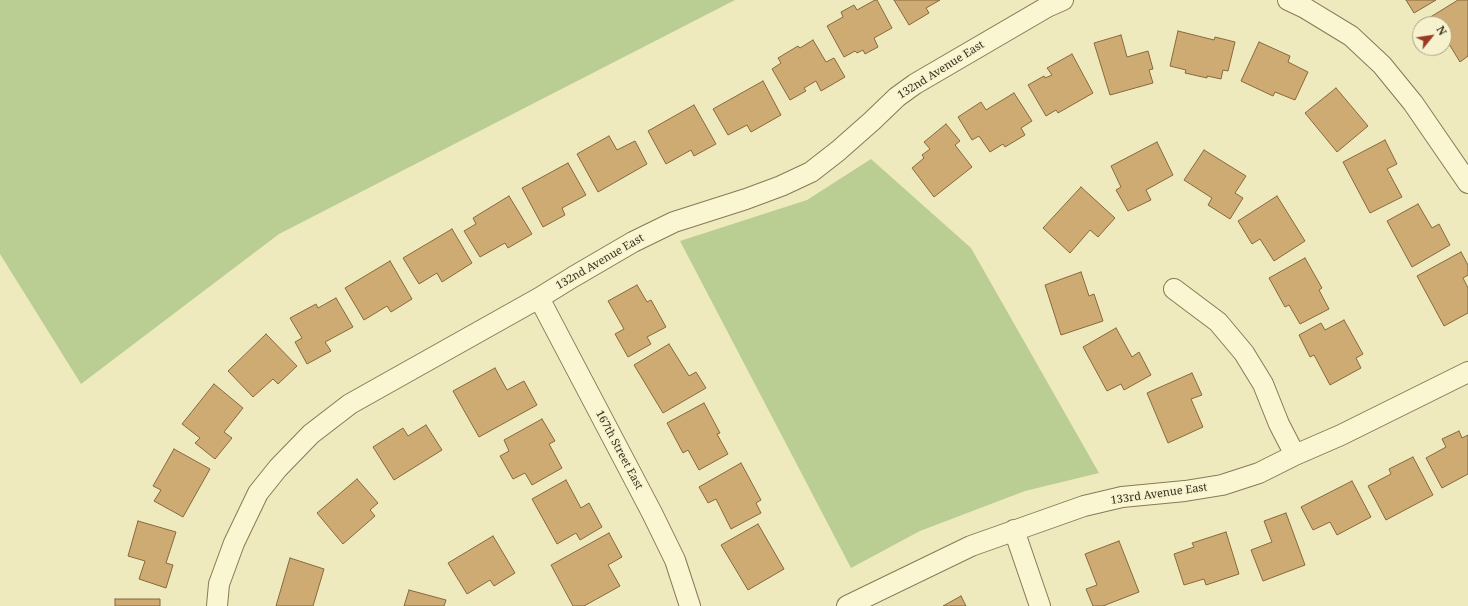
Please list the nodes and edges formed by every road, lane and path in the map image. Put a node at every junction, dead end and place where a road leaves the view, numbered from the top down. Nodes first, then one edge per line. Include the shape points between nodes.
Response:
1 (1063, 0) edge
2 (1288, 0) edge
3 (1468, 183) edge
4 (1174, 289) dead end
5 (539, 298) junction
6 (1468, 372) edge
7 (1295, 455) junction
8 (1014, 530) junction
9 (217, 606) edge
10 (690, 606) edge
11 (847, 606) edge
12 (1040, 606) edge

1 - 5 street, 132nd Avenue East via 915,84 810,172 771,190 674,222 626,246
2 - 3 street via 1351,36 1382,65 1413,103
4 - 7 street via 1218,322 1244,353 1263,384
5 - 9 street, 132nd Avenue East via 350,404 312,434 278,468 258,493 234,543 219,584
5 - 10 street, 167th Street East via 652,513 675,560
6 - 7 street, 133rd Avenue East
7 - 8 street, 133rd Avenue East via 1259,473 1222,485 1122,497 1084,506
8 - 11 street, 133rd Avenue East via 971,546
8 - 12 street

